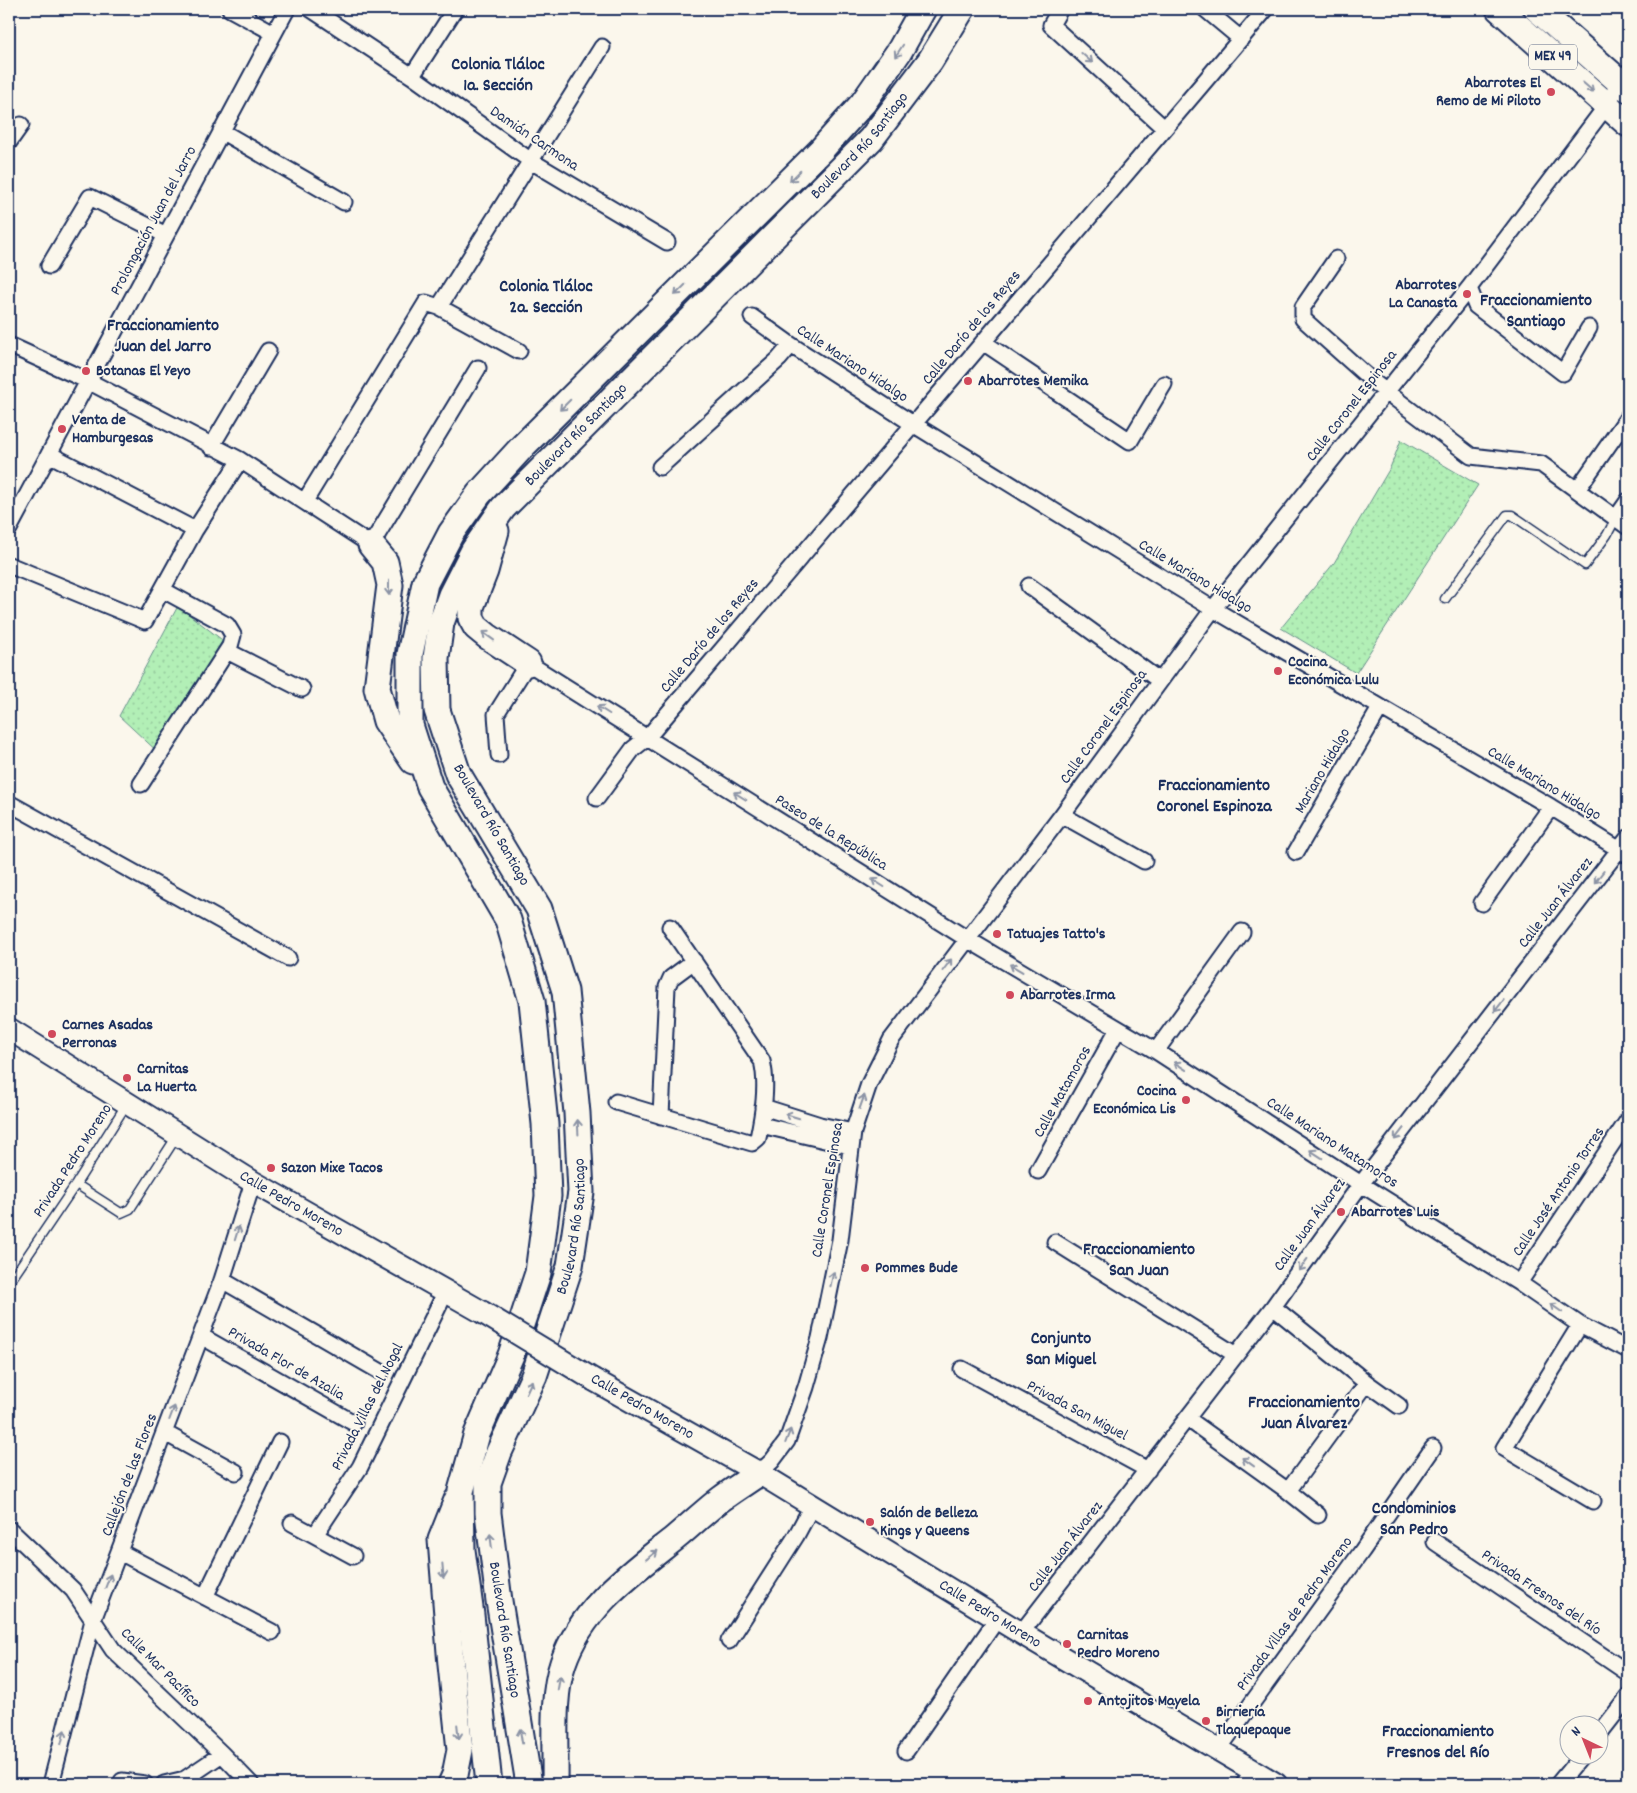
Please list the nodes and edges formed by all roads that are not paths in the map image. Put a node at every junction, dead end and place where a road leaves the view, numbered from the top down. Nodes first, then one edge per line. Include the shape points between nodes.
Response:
1 (230, 9) edge
2 (287, 9) edge
3 (311, 9) edge
4 (455, 9) edge
5 (923, 9) edge
6 (962, 9) edge
7 (1060, 9) edge
8 (1205, 9) edge
9 (1266, 9) edge
10 (1499, 9) edge
11 (1537, 9) edge
12 (274, 33) junction
13 (1241, 39) junction
14 (602, 47) dead end
15 (412, 76) junction
16 (1625, 81) edge
17 (1607, 104) junction
18 (1628, 124) edge
19 (20, 125) dead end
20 (1164, 128) junction
21 (221, 131) junction
22 (9, 142) edge
23 (531, 161) junction
24 (344, 202) dead end
25 (166, 235) junction
26 (667, 242) dead end
27 (1336, 260) dead end
28 (49, 266) dead end
29 (1469, 288) junction
30 (439, 307) junction
31 (752, 317) dead end
32 (1589, 328) dead end
33 (983, 342) junction
34 (9, 344) edge
35 (791, 345) junction
36 (268, 351) dead end
37 (519, 351) dead end
38 (478, 368) dead end
39 (88, 381) junction
40 (1164, 384) dead end
41 (1386, 391) junction
42 (1628, 417) edge
43 (913, 424) junction
44 (211, 447) junction
45 (49, 454) junction
46 (240, 460) junction
47 (660, 467) dead end
48 (1577, 490) junction
49 (305, 501) junction
50 (1628, 501) edge
51 (503, 508) junction
52 (1622, 523) edge
53 (9, 529) edge
54 (195, 530) junction
55 (371, 545) junction
56 (9, 565) edge
57 (1029, 586) dead end
58 (163, 590) junction
59 (1445, 599) dead end
60 (1213, 609) junction
61 (227, 651) junction
62 (528, 663) junction
63 (1160, 681) junction
64 (302, 689) dead end
65 (1380, 708) junction
66 (647, 738) junction
67 (499, 755) dead end
68 (141, 784) dead end
69 (430, 787) junction
70 (596, 798) dead end
71 (9, 803) edge
72 (1552, 807) junction
73 (1062, 814) junction
74 (1625, 848) edge
75 (1296, 852) dead end
76 (1144, 861) dead end
77 (1482, 903) dead end
78 (670, 928) dead end
79 (1242, 932) dead end
80 (967, 939) junction
81 (288, 958) dead end
82 (694, 961) junction
83 (9, 1029) edge
84 (1118, 1029) junction
85 (1156, 1051) junction
86 (616, 1102) dead end
87 (127, 1104) junction
88 (763, 1107) junction
89 (661, 1116) junction
90 (1628, 1120) edge
91 (761, 1125) junction
92 (177, 1136) junction
93 (851, 1139) junction
94 (1038, 1171) dead end
95 (252, 1182) junction
96 (76, 1184) junction
97 (1361, 1184) junction
98 (1055, 1242) dead end
99 (222, 1280) junction
100 (9, 1283) edge
101 (1519, 1283) junction
102 (446, 1291) junction
103 (1273, 1307) junction
104 (1580, 1325) junction
105 (201, 1336) junction
106 (1628, 1350) edge
107 (1236, 1355) junction
108 (962, 1368) dead end
109 (381, 1372) dead end
110 (1367, 1383) junction
111 (1399, 1406) dead end
112 (1188, 1419) junction
113 (354, 1423) dead end
114 (164, 1433) junction
115 (280, 1442) dead end
116 (1433, 1448) dead end
117 (1148, 1470) junction
118 (236, 1472) dead end
119 (759, 1473) junction
120 (461, 1491) junction
121 (1288, 1491) junction
122 (1593, 1501) dead end
123 (812, 1506) junction
124 (1318, 1516) dead end
125 (292, 1523) dead end
126 (9, 1529) edge
127 (315, 1535) junction
128 (1434, 1542) dead end
129 (120, 1552) junction
130 (353, 1556) dead end
131 (205, 1597) junction
132 (997, 1619) junction
133 (93, 1620) junction
134 (272, 1632) dead end
135 (1021, 1633) junction
136 (729, 1640) dead end
137 (1628, 1673) edge
138 (1628, 1697) edge
139 (1610, 1720) edge
140 (1218, 1750) junction
141 (906, 1751) dead end
142 (222, 1754) junction
143 (1573, 1766) edge
144 (1248, 1778) edge
145 (122, 1781) dead end
146 (51, 1784) edge
147 (145, 1784) edge
148 (164, 1784) edge
149 (251, 1784) edge
150 (451, 1784) edge
151 (489, 1784) edge
152 (529, 1784) edge
153 (555, 1784) edge
154 (1276, 1784) edge
155 (1558, 1784) edge

1 - 12 street
2 - 12 street, Prolongación Juan del Jarro
3 - 15 street, Damián Carmona
4 - 15 street
5 -> 69 main road, Boulevard Río Santiago via 900,50 863,103 821,150 523,446 479,494 451,534 425,583 410,654 410,725
6 - 51 main road, Boulevard Río Santiago via 930,61 871,138
7 -> 20 street via 1051,25
8 - 13 street
9 - 13 street, Calle Darío de los Reyes
10 -> 17 main road, MEX 49
11 - 16 main road, MEX 49
12 - 21 street, Prolongación Juan del Jarro
13 - 20 street, Calle Darío de los Reyes
14 - 23 street
15 - 23 street, Damián Carmona
16 - 17 street, Calle Coronel Espinosa
17 - 18 main road, MEX 49
17 - 29 street, Calle Coronel Espinosa
19 - 22 street
20 - 33 street, Calle Darío de los Reyes
21 - 24 street
21 - 25 street, Prolongación Juan del Jarro
23 - 26 street, Damián Carmona
23 - 30 street
25 - 28 street via 90,198
25 - 39 street, Prolongación Juan del Jarro
27 - 41 street via 1303,307 1303,320
29 - 32 street via 1476,306 1563,373
29 - 41 street, Calle Coronel Espinosa
30 - 37 street
30 - 49 street via 426,303
31 - 35 street, Calle Mariano Hidalgo
33 - 40 street via 1130,441
33 - 43 street, Calle Darío de los Reyes
34 - 39 street
35 - 43 street, Calle Mariano Hidalgo
35 - 47 street
36 - 44 street
38 - 55 street
39 - 44 street
39 - 45 street, Prolongación Juan del Jarro
41 - 48 street via 1471,456 1541,464
41 - 60 street, Calle Coronel Espinosa
42 - 48 street
43 - 60 street, Calle Mariano Hidalgo
43 - 66 street, Calle Darío de los Reyes
44 - 46 street
45 - 53 street, Prolongación Juan del Jarro
45 - 54 street
46 - 49 street
46 - 54 street
48 - 52 street
49 - 55 street
50 - 52 street
62 -> 51 main road via 476,628 471,618 471,607
152 -> 51 main road, Boulevard Río Santiago via 499,1601 488,1513 488,1483 534,1376 570,1266 581,1192 578,1113 565,991 539,909 458,774 437,710 436,658 441,623 474,550
52 - 59 lane via 1607,534 1584,565 1512,515 1507,515
54 - 58 street
55 -> 69 main road via 385,562 390,585 377,688 386,721
56 - 58 street via 145,621
57 - 63 street
58 - 61 street via 227,625 233,635
60 - 63 street, Calle Coronel Espinosa
60 - 65 street, Calle Mariano Hidalgo
61 - 64 street
61 - 68 street
66 -> 62 street, Paseo de la República
62 - 67 street via 496,714
63 - 73 street, Calle Coronel Espinosa
65 - 72 street, Calle Mariano Hidalgo
65 - 75 street, Mariano Hidalgo
66 - 70 street, Calle Darío de los Reyes via 633,749
80 -> 66 street, Paseo de la República
69 - 120 main road, Boulevard Río Santiago via 508,920 532,1001 545,1124 548,1196 538,1273 511,1355 477,1434
71 - 81 street
72 - 74 street, Calle Mariano Hidalgo
72 - 77 street
73 - 76 street
73 - 80 street, Calle Coronel Espinosa
74 -> 97 street, Calle Juan Álvarez
78 - 82 street
79 - 85 street
84 -> 80 street, Paseo de la República
93 -> 80 street, Calle Coronel Espinosa via 869,1084 891,1040
82 - 88 street via 762,1061 765,1073
82 - 89 street via 671,978 667,987
83 - 87 street, Calle Pedro Moreno
84 - 85 street, Calle Mariano Matamoros
84 - 94 street, Calle Matamoros
97 -> 85 street, Calle Mariano Matamoros
86 - 89 street
87 - 92 street, Calle Pedro Moreno
87 - 96 lane, Privada Pedro Moreno
88 - 91 street
93 -> 88 street via 820,1125
89 - 91 street via 752,1142 758,1138
90 - 101 street, Calle José Antonio Torres
91 - 93 street
92 - 95 street, Calle Pedro Moreno
92 - 96 lane via 130,1209 121,1213
119 -> 93 street, Calle Coronel Espinosa via 787,1440 820,1338 840,1240
99 -> 95 street, Callejón de las Flores
95 - 102 street, Calle Pedro Moreno
96 - 100 lane, Privada Pedro Moreno
97 - 101 street, Calle Mariano Matamoros
97 -> 103 street, Calle Juan Álvarez
98 - 107 street
99 - 105 street, Callejón de las Flores
99 - 109 street
104 -> 101 street, Calle Mariano Matamoros
102 - 119 street, Calle Pedro Moreno, bridge via 594,1380
102 - 127 street, Privada Villas del Nogal via 360,1467
103 - 107 street, Calle Juan Álvarez
103 - 110 street
104 - 106 street, Calle Mariano Matamoros
104 - 122 street via 1504,1448
105 - 113 street, Privada Flor de Azalia
114 -> 105 street, Callejón de las Flores
107 - 112 street, Calle Juan Álvarez
108 - 117 street, Privada San Miguel
110 - 111 street
110 - 121 street
112 - 117 street, Calle Juan Álvarez
121 -> 112 street
114 - 118 street
114 - 129 street, Callejón de las Flores
115 - 131 street
116 - 140 street, Privada Villas de Pedro Moreno
117 - 135 street, Calle Juan Álvarez
119 - 123 street, Calle Pedro Moreno
153 -> 119 main road via 556,1703 563,1664 577,1633 596,1606 630,1572 720,1499
120 -> 150 main road via 440,1540 460,1750 456,1775
120 - 151 main road, Boulevard Río Santiago via 462,1550
121 - 124 street
123 - 132 street, Calle Pedro Moreno
123 - 136 street
125 - 127 street
126 - 133 street, Calle Mar Pacífico via 73,1590
127 - 130 street
128 - 137 street, Privada Fresnos del Río
129 - 131 street
133 -> 129 street, Callejón de las Flores
131 - 134 street
132 - 135 street, Calle Pedro Moreno
132 - 141 street
133 - 142 street, Calle Mar Pacífico via 113,1650
146 -> 133 street, Callejón de las Flores
135 - 140 street, Calle Pedro Moreno
138 - 139 street
140 - 144 street, Calle Pedro Moreno
142 - 148 street via 185,1779
142 - 149 street, Calle Mar Pacífico
143 - 155 street
144 - 154 street, Calle Pedro Moreno
145 - 147 street

